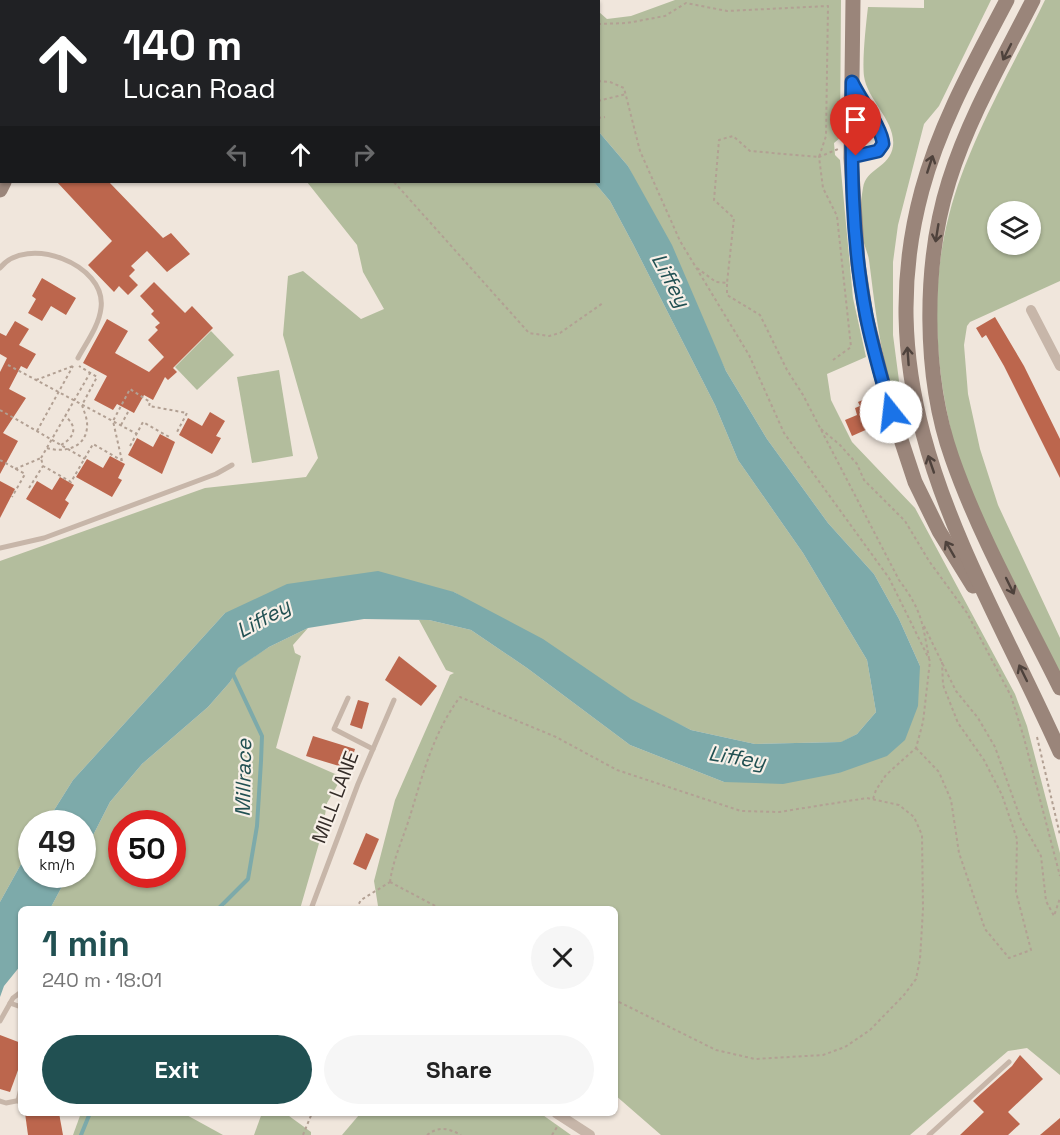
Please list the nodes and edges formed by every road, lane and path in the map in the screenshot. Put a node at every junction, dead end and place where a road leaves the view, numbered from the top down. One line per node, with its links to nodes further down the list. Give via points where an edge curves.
1 (853, 0): 6 (main road)
2 (1007, 0): 54 (main road, one-way to 2, via 929,461 909,370 905,315 906,267 922,189 960,91)
3 (1033, 0): 57 (main road, one-way to 57, via 972,121 949,181 938,225 930,312 934,374 951,457)
4 (600, 24): 12 (path, via 665,16 686,3 727,11 828,6 826,136)
5 (600, 81): 7 (path, via 624,88)
6 (852, 82): 11 (main road); 11 (street, via 882,134 883,144 878,151)
7 (626, 94): 8 (path); 14 (path, via 640,152)
8 (600, 100)
9 (605, 117): 10 (path)
10 (600, 118)
11 (851, 153): 12 (path, via 835,148); 54 (main road, one-way to 11, via 939,531 915,482 898,433 866,316 858,264)
12 (819, 157): 16 (path, via 750,151 733,136 719,140 714,200 734,218); 20 (path, via 823,188 837,216 851,347)
13 (395, 183): 17 (path, via 529,333 560,333)
14 (694, 266): 16 (path, via 716,282); 55 (path, via 749,355 784,433 889,578)
15 (0, 268): 19 (lane, via 21,256 43,254 61,257 90,277 100,291 102,307)
16 (727, 283): 34 (path, via 727,295 760,315)
17 (603, 303)
18 (1031, 310): 23 (street)
19 (78, 358)
20 (833, 360)
21 (8, 365): 25 (path)
22 (74, 366): 24 (path, via 75,363); 25 (path); 26 (path)
23 (1060, 366)
24 (90, 373): 27 (path); 28 (path, via 97,377)
25 (36, 380): 26 (path)
26 (59, 392): 27 (path); 35 (path)
27 (74, 400): 28 (path); 31 (path)
28 (82, 405): 32 (path); 43 (path, via 87,419 85,436)
29 (0, 410): 35 (path)
30 (128, 412): 33 (path)
31 (65, 416): 39 (path); 40 (path, via 72,422 74,432)
32 (113, 421): 33 (path); 36 (path, via 130,390 150,402 149,406 187,413); 45 (path, via 122,461 93,444)
33 (121, 425): 37 (path)
34 (821, 429): 53 (path, via 899,580 917,604); 64 (path, via 840,444 857,464 864,480 905,521 967,613 1011,696)
35 (37, 431): 39 (path)
36 (177, 432)
37 (137, 434): 38 (path, via 143,422); 41 (path)
38 (171, 438)
39 (52, 440): 40 (path); 42 (path)
40 (62, 445): 43 (path)
41 (130, 446)
42 (47, 448): 43 (path); 44 (path)
43 (69, 449): 45 (path)
44 (41, 458): 48 (path); 49 (path)
45 (85, 459): 48 (path, via 71,482)
46 (0, 460): 49 (path)
47 (232, 465): 52 (lane, via 44,538)
48 (43, 466): 50 (path)
49 (15, 469): 51 (path, via 25,474)
50 (29, 488)
51 (12, 497)
52 (0, 548)
53 (922, 621): 55 (path); 56 (path)
54 (1003, 634): 62 (main road, one-way to 54)
55 (930, 661): 60 (path)
56 (942, 662): 60 (path, via 943,685 958,723 1002,795 1017,839 1016,892 1031,950 1009,958 985,928 959,853 951,800 939,772); 66 (path, via 956,691 995,747 1021,820 1041,856 1046,901 1054,916)
57 (1060, 688)
58 (348, 698): 61 (lane, via 334,729)
59 (394, 700): 61 (lane, MILL LANE)
60 (916, 748): 63 (path, via 886,775)
61 (373, 749): 67 (lane, MILL LANE)
62 (1060, 752)
63 (873, 799): 65 (path, via 779,812 741,811 617,770 556,737 460,697 431,747 392,863); 71 (path, via 899,805 914,817 922,835 923,909 916,979 870,1030 845,1047 823,1055 755,1059 716,1050)
64 (1060, 876)
65 (390, 882): 68 (path); 69 (path)
66 (1060, 898)
67 (311, 906)
68 (358, 906)
69 (435, 906)
70 (18, 995): 72 (lane)
71 (618, 1001)
72 (10, 1004): 73 (lane); 74 (lane)
73 (18, 1006)
74 (0, 1021)
75 (1009, 1062): 84 (lane)
76 (18, 1100): 77 (lane)
77 (0, 1101)
78 (310, 1116): 80 (path)
79 (561, 1116): 83 (street)
80 (303, 1135)
81 (427, 1135): 82 (path, via 437,1129 450,1129)
82 (461, 1135)
83 (590, 1135)
84 (930, 1135)

